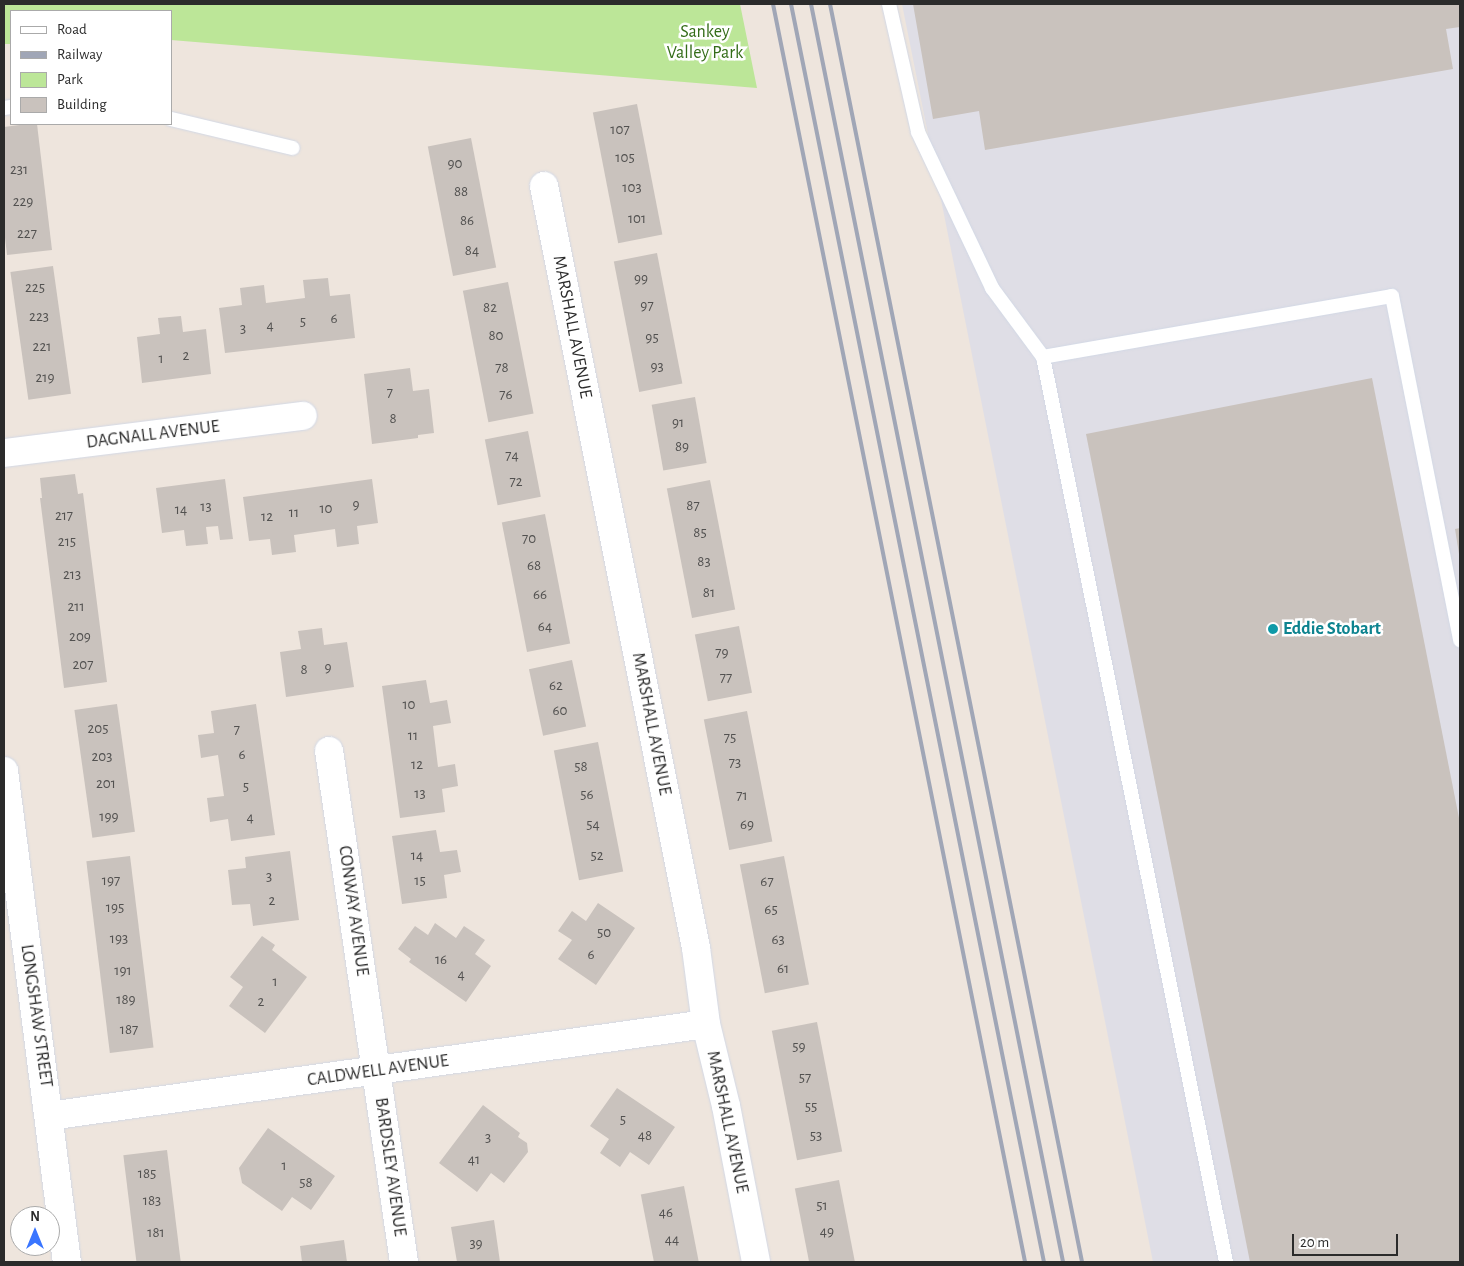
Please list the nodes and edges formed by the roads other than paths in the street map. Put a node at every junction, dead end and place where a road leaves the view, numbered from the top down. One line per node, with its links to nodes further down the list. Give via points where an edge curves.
1 (889, 4): 5 (lane, via 918,132 992,288)
2 (172, 119): 3 (lane)
3 (293, 148)
4 (544, 186): 12 (street, MARSHALL AVENUE, via 696,948)
5 (1043, 357): 8 (lane, via 1392,296); 18 (lane)
6 (303, 416): 7 (street, DAGNALL AVENUE)
7 (4, 454)
8 (1460, 640)
9 (329, 751): 13 (street, CONWAY AVENUE)
10 (4, 771): 11 (street, LONGSHAW STREET)
11 (10, 862): 14 (street, LONGSHAW STREET)
12 (706, 1024): 13 (street, CALDWELL AVENUE); 17 (street, MARSHALL AVENUE, via 726,1106)
13 (376, 1072): 14 (street, CALDWELL AVENUE); 16 (street, BARDSLEY AVENUE)
14 (49, 1116): 15 (street, LONGSHAW STREET)
15 (67, 1262)
16 (404, 1262)
17 (756, 1262)
18 (1226, 1262)

